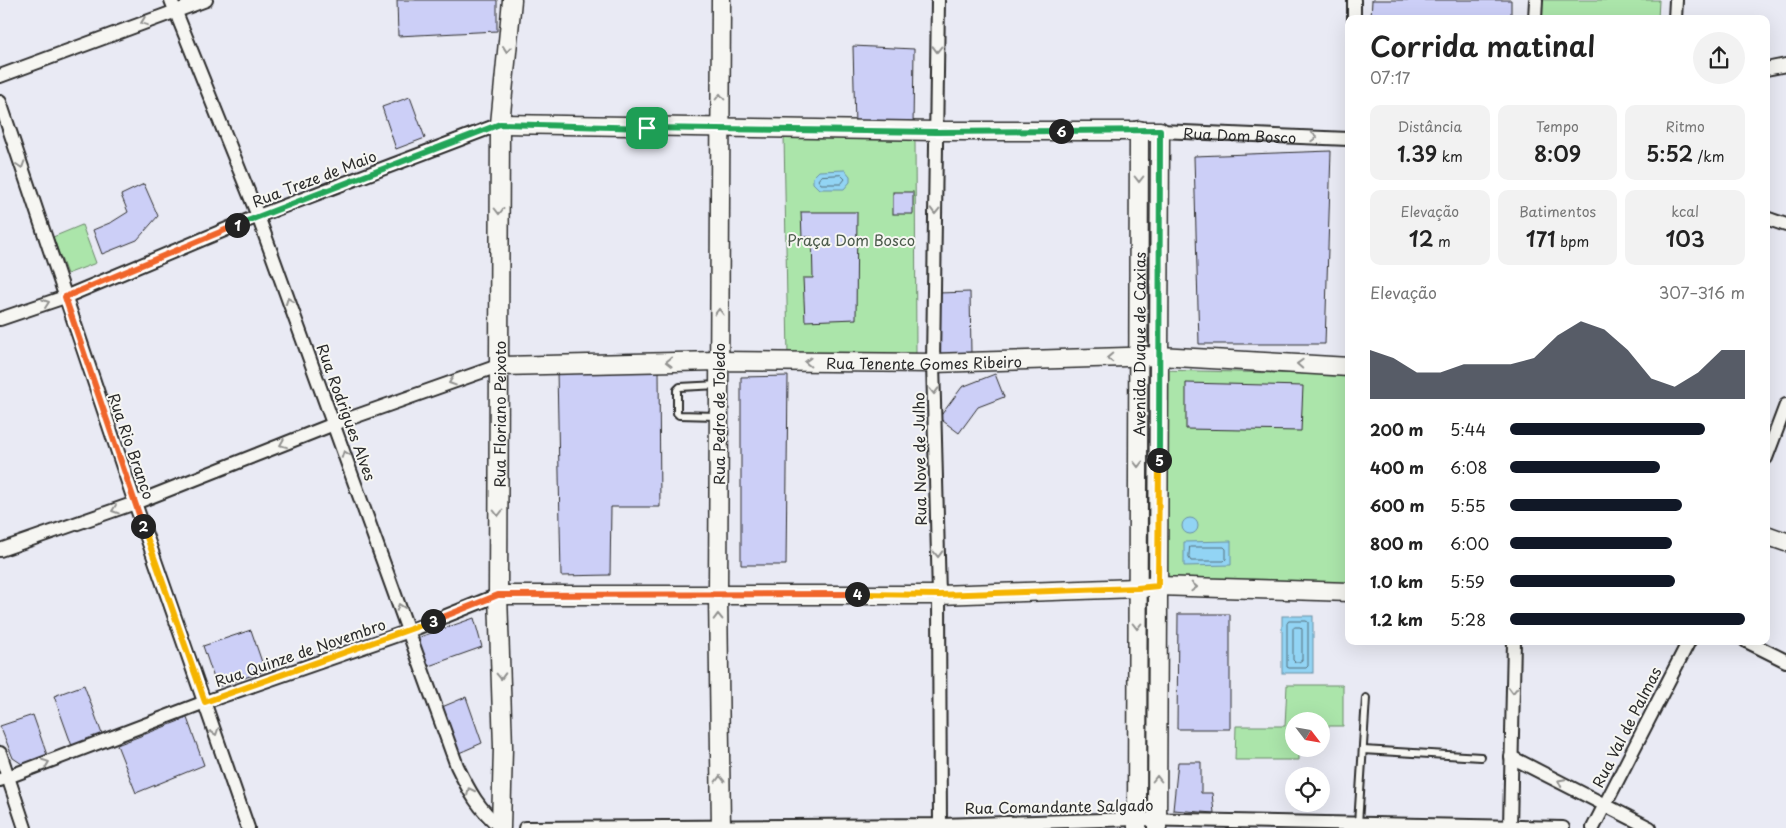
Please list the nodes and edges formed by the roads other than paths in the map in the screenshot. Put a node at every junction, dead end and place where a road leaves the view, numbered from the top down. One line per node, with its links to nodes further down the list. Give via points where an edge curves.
1 (206, 0): 8 (street)
2 (512, 0): 16 (main road, Rua Floriano Peixoto, one-way to 16)
3 (721, 0): 17 (main road, Rua Pedro de Toledo, one-way to 3)
4 (938, 0): 20 (street, Rua Nove de Julho, one-way to 20)
5 (1354, 0): 9 (street)
6 (1536, 0): 10 (street)
7 (1676, 0): 11 (street)
8 (173, 5): 14 (street, one-way to 14); 22 (street, Rua Rodrigues Alves)
9 (1354, 15)
10 (1535, 15)
11 (1675, 15)
12 (1786, 65): 13 (street)
13 (1770, 68)
14 (0, 76)
15 (0, 102): 25 (street, Rua Rio Branco, one-way to 25)
16 (500, 124): 17 (main road, Rua Dom Bosco); 22 (street, Rua Treze de Maio); 31 (main road, Rua Floriano Peixoto, one-way to 31)
17 (720, 129): 20 (main road, Rua Dom Bosco); 29 (main road, Rua Pedro de Toledo, one-way to 17)
18 (1139, 130): 19 (main road, Rua Dom Bosco); 20 (main road, Rua Dom Bosco); 28 (main road, Avenida Duque de Caxias, one-way to 28)
19 (1160, 130): 21 (street, Rua Dom Bosco, one-way to 21); 27 (main road, Avenida Duque de Caxias)
20 (937, 132): 30 (street, Rua Nove de Julho, one-way to 30)
21 (1345, 139)
22 (258, 216): 25 (street, Rua Treze de Maio); 36 (street, Rua Rodrigues Alves, one-way to 22)
23 (1770, 219): 24 (street)
24 (1786, 225)
25 (65, 297): 26 (street, Rua Treze de Maio, one-way to 25); 38 (street, Rua Rio Branco)
26 (0, 319)
27 (1159, 356): 28 (main road, Rua Tenente Gomes Ribeiro); 32 (main road, Rua Tenente Gomes Ribeiro, one-way to 27); 42 (main road, Avenida Duque de Caxias)
28 (1138, 357): 30 (main road, Rua Tenente Gomes Ribeiro, one-way to 30); 43 (main road, Avenida Duque de Caxias, one-way to 43)
29 (718, 361): 30 (main road, Rua Tenente Gomes Ribeiro, one-way to 29); 31 (main road, Rua Tenente Gomes Ribeiro, one-way to 31); 33 (main road, Rua Pedro de Toledo)
30 (933, 363): 47 (street, Rua Nove de Julho, one-way to 47)
31 (498, 366): 36 (street, one-way to 36); 46 (main road, Rua Floriano Peixoto, one-way to 46)
32 (1345, 367)
33 (718, 385): 35 (main road, Rua Pedro de Toledo); 35 (lane, via 680,386 677,390 677,413 682,416)
34 (1786, 405): 37 (street)
35 (718, 416): 45 (main road, Rua Pedro de Toledo)
36 (334, 424): 38 (street, one-way to 38); 48 (street, Rua Rodrigues Alves, one-way to 36)
37 (1770, 447)
38 (135, 503): 41 (street, one-way to 41); 54 (street, Rua Rio Branco)
39 (1770, 536): 40 (main road)
40 (1786, 542)
41 (0, 550)
42 (1158, 586): 43 (main road); 44 (main road, one-way to 44); 62 (main road, Avenida Duque de Caxias, one-way to 42)
43 (1137, 588): 47 (main road); 61 (main road, Avenida Duque de Caxias, one-way to 61)
44 (1345, 592)
45 (718, 594): 46 (main road); 47 (main road); 70 (main road, Rua Pedro de Toledo, one-way to 45)
46 (498, 595): 48 (street, Rua Quinze de Novembro); 68 (main road, Rua Floriano Peixoto, one-way to 68, via 503,746)
47 (939, 595): 64 (street, Rua Nove de Julho)
48 (409, 631): 54 (street, Rua Quinze de Novembro); 68 (street, Rua Rodrigues Alves, one-way to 48, via 472,797 457,766)
49 (1514, 645): 58 (street, one-way to 58)
50 (1687, 645): 60 (street, Rua Val de Palmas)
51 (1754, 645): 52 (street)
52 (1786, 661)
53 (1366, 698): 55 (lane)
54 (205, 702): 59 (street, Rua Quinze de Novembro, one-way to 54); 67 (street, Rua Rio Branco, one-way to 67)
55 (1363, 750): 57 (lane); 63 (lane)
56 (0, 753): 59 (street)
57 (1481, 757)
58 (1511, 757): 60 (street, one-way to 58); 65 (street)
59 (4, 778): 66 (street)
60 (1604, 804): 72 (street, Rua Val de Palmas); 73 (street)
61 (1137, 824): 62 (street, Rua Comandante Salgado); 64 (street, Rua Comandante Salgado)
62 (1157, 824): 63 (street, Rua Comandante Salgado)
63 (1360, 826): 65 (street, Rua Comandante Salgado)
64 (940, 827): 70 (street, Rua Comandante Salgado)
65 (1510, 827): 71 (street, Rua Comandante Salgado)
66 (25, 828)
67 (248, 828)
68 (501, 828)
69 (525, 828): 70 (street, Rua Comandante Salgado)
70 (721, 828)
71 (1563, 828)
72 (1593, 828)
73 (1650, 828)

